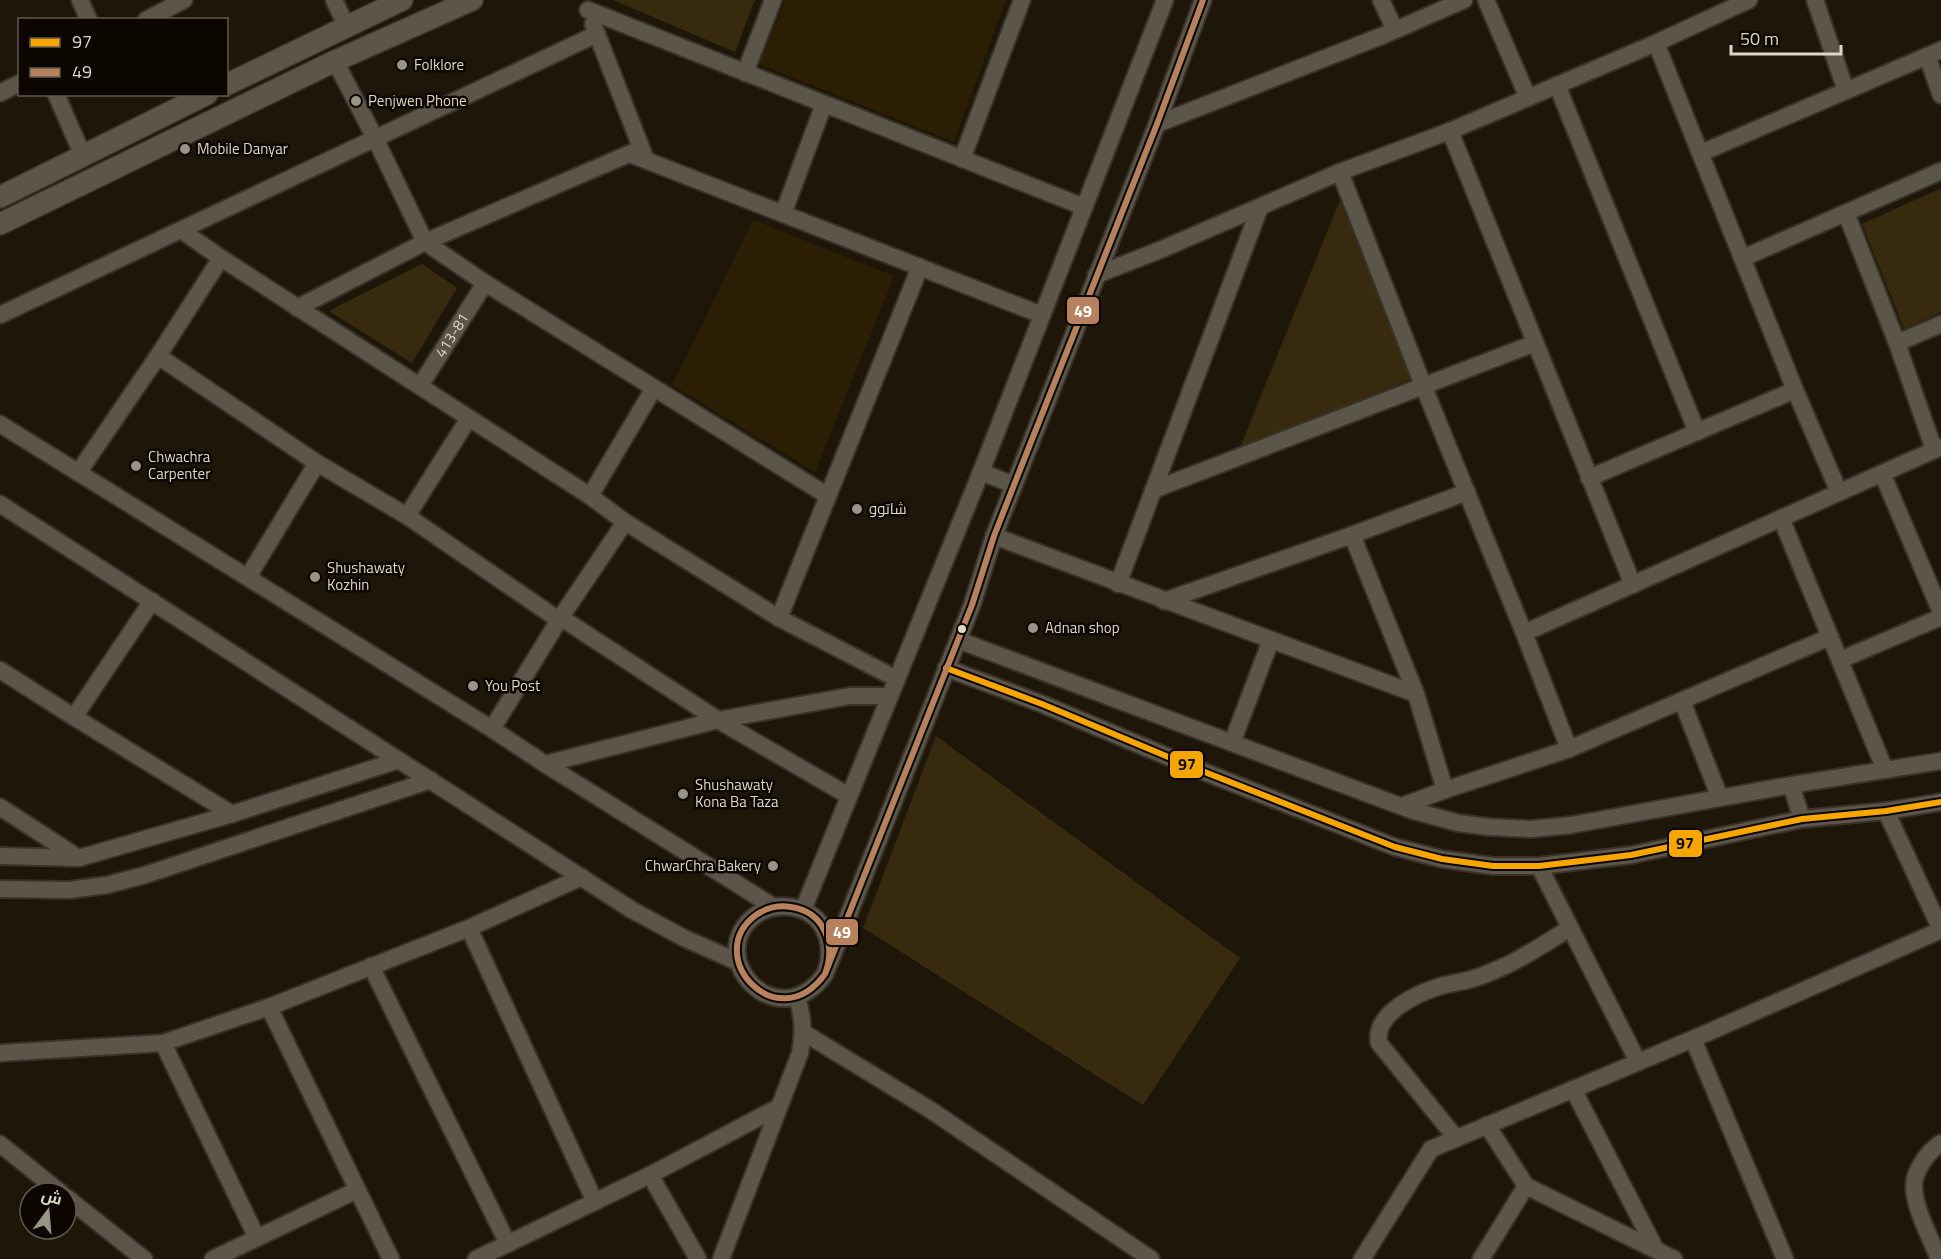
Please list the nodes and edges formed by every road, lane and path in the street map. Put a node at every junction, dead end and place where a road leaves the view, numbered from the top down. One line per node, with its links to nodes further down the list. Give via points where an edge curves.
1 (80, 0): 16 (street)
2 (184, 0): 17 (street)
3 (334, 0): 18 (street)
4 (402, 0): 18 (main road)
5 (472, 0): 23 (main road)
6 (773, 0): 24 (street)
7 (1022, 0): 41 (street)
8 (1165, 0): 45 (street)
9 (1203, 0): 35 (street)
10 (1381, 0): 19 (street)
11 (1464, 0): 19 (street)
12 (1486, 0): 33 (street)
13 (1749, 0): 21 (street)
14 (1815, 0): 28 (street)
15 (586, 5): 20 (street); 24 (street)
16 (88, 18)
17 (150, 18)
18 (346, 26): 26 (main road)
19 (1395, 30): 35 (street)
20 (597, 34): 37 (street); 39 (street)
21 (1656, 43): 27 (street); 38 (street)
22 (1934, 53): 28 (street); 30 (street)
23 (335, 61): 37 (street); 49 (main road)
24 (745, 73): 34 (street)
25 (18, 84): 29 (street)
26 (228, 84)
27 (1557, 85): 33 (street); 70 (street)
28 (1846, 91): 38 (street)
29 (0, 93)
30 (1941, 95)
31 (57, 96): 40 (street)
32 (203, 96): 40 (main road)
33 (1528, 98): 36 (street)
34 (824, 104): 41 (street); 48 (street)
35 (1156, 124): 55 (street)
36 (1450, 131): 43 (street); 62 (street)
37 (375, 138): 50 (street); 51 (street)
38 (1701, 153): 53 (street)
39 (639, 154): 48 (street); 51 (street)
40 (83, 156): 44 (main road)
41 (962, 159): 45 (street)
42 (1941, 171): 47 (street)
43 (1340, 172): 46 (street); 64 (street)
44 (0, 197)
45 (1084, 207): 59 (street)
46 (1260, 207): 55 (street); 78 (street)
47 (1846, 213): 53 (street); 61 (street)
48 (783, 214): 54 (street)
49 (0, 224)
50 (182, 230): 52 (street); 58 (street)
51 (425, 242): 56 (street); 57 (street)
52 (221, 258): 57 (street); 63 (street)
53 (1743, 258): 67 (street)
54 (920, 267): 59 (street); 82 (street)
55 (1096, 274): 77 (street)
56 (485, 283): 65 (street, 413-81); 66 (street)
57 (297, 308): 65 (street)
58 (0, 315)
59 (1042, 315): 73 (street)
60 (1941, 324): 61 (street)
61 (1897, 343): 71 (street)
62 (1535, 344): 64 (street); 76 (street)
63 (158, 356): 72 (street); 74 (street)
64 (1423, 385): 78 (street); 79 (street)
65 (420, 386): 68 (street)
66 (654, 388): 81 (street); 82 (street)
67 (1795, 390): 70 (street); 80 (street)
68 (469, 418): 81 (street); 84 (street)
69 (0, 424): 74 (street)
70 (1697, 432): 76 (street)
71 (1937, 448): 75 (street)
72 (317, 463): 84 (street); 89 (street)
73 (981, 472): 77 (street); 106 (street)
74 (78, 473): 89 (street)
75 (1882, 473): 80 (street); 90 (street)
76 (1589, 478): 92 (street)
77 (1014, 485): 87 (street)
78 (1153, 490): 91 (street)
79 (1467, 492): 88 (street); 99 (street)
80 (1839, 492): 85 (street)
81 (590, 496): 86 (street)
82 (828, 496): 98 (street)
83 (0, 504): 93 (street)
84 (407, 516): 97 (street)
85 (1781, 518): 92 (street); 100 (street)
86 (625, 522): 97 (street); 98 (street)
87 (994, 536): 91 (street); 101 (street)
88 (1352, 536): 94 (street); 107 (street)
89 (248, 577): 112 (street)
90 (1935, 581): 95 (street)
91 (1118, 584): 94 (street)
92 (1633, 585): 99 (street)
93 (152, 601): 110 (street); 115 (street)
94 (1164, 601): 102 (street)
95 (1941, 612)
96 (1941, 617): 103 (street)
97 (560, 618): 111 (street); 112 (street)
98 (779, 618): 106 (street)
99 (1524, 633): 114 (street)
100 (1830, 637): 103 (street); 109 (street)
101 (958, 640): 104 (street); 113 (street)
102 (1271, 640): 107 (street); 113 (street)
103 (1840, 660): 118 (street)
104 (946, 668): 132 (street, via 1395,847 1483,865); 142 (street)
105 (0, 670): 110 (street)
106 (897, 679): 108 (street)
107 (1416, 694): 121 (street)
108 (890, 696): 111 (street, via 850,696); 122 (street)
109 (1682, 701): 114 (street); 123 (street)
110 (74, 717): 128 (street)
111 (718, 720): 117 (street); 122 (street)
112 (492, 729): 117 (street)
113 (1232, 743): 125 (street)
114 (1569, 749): 121 (street)
115 (399, 760): 119 (street); 128 (street)
116 (1941, 760): 118 (street)
117 (545, 764): 135 (street)
118 (1885, 770): 120 (street)
119 (431, 780): 133 (street); 134 (street, via 107,885 69,890)
120 (1791, 785): 123 (street); 129 (street)
121 (1445, 790): 125 (street)
122 (849, 796): 136 (street)
123 (1720, 798): 125 (street, via 1531,829 1458,823)
124 (1941, 802): 127 (street)
125 (1402, 806)
126 (0, 807): 131 (street)
127 (1886, 811): 129 (street); 139 (street)
128 (232, 814): 131 (street)
129 (1802, 819): 132 (street, via 1631,855)
130 (0, 856): 131 (street)
131 (79, 858)
132 (1539, 866): 138 (street)
133 (582, 877): 137 (street); 140 (street, via 657,924)
134 (0, 889)
135 (774, 907): 136 (street); 140 (street, via 762,911 745,927 739,938)
136 (803, 910): 142 (street, via 816,919 828,937 829,962)
137 (469, 928): 141 (street); 160 (street)
138 (1570, 928): 149 (street); 153 (street, via 1507,965 1419,995 1400,1005 1382,1022 1379,1043)
139 (1941, 930): 146 (street)
140 (738, 962): 143 (street, via 747,980 760,992 785,999)
141 (371, 966): 144 (street); 163 (street)
142 (825, 974): 143 (street, via 809,992)
143 (797, 997): 145 (street)
144 (269, 1007): 147 (street); 159 (street)
145 (804, 1033): 151 (street); 171 (street, via 929,1109)
146 (1693, 1039): 149 (street); 175 (street)
147 (163, 1043): 148 (street); 162 (street)
148 (0, 1053)
149 (1638, 1062): 150 (street)
150 (1573, 1089): 152 (street); 164 (street)
151 (779, 1107): 156 (street); 170 (street)
152 (1487, 1125): 153 (street); 158 (street)
153 (1456, 1138): 172 (street, via 1431,1149)
154 (1941, 1143): 176 (street, via 1921,1165 1914,1185)
155 (0, 1144): 157 (street)
156 (650, 1175): 160 (street); 169 (street)
157 (46, 1181)
158 (1526, 1186): 164 (street); 173 (street)
159 (357, 1190): 162 (street); 167 (street)
160 (595, 1202): 163 (street)
161 (78, 1207): 165 (street)
162 (257, 1238): 166 (street)
163 (508, 1244): 168 (street)
164 (1656, 1250): 174 (street)
165 (144, 1259)
166 (213, 1259)
167 (391, 1259)
168 (476, 1259)
169 (698, 1259)
170 (721, 1259)
171 (1151, 1259)
172 (1362, 1259)
173 (1481, 1259)
174 (1674, 1259)
175 (1785, 1259)
176 (1939, 1259)

